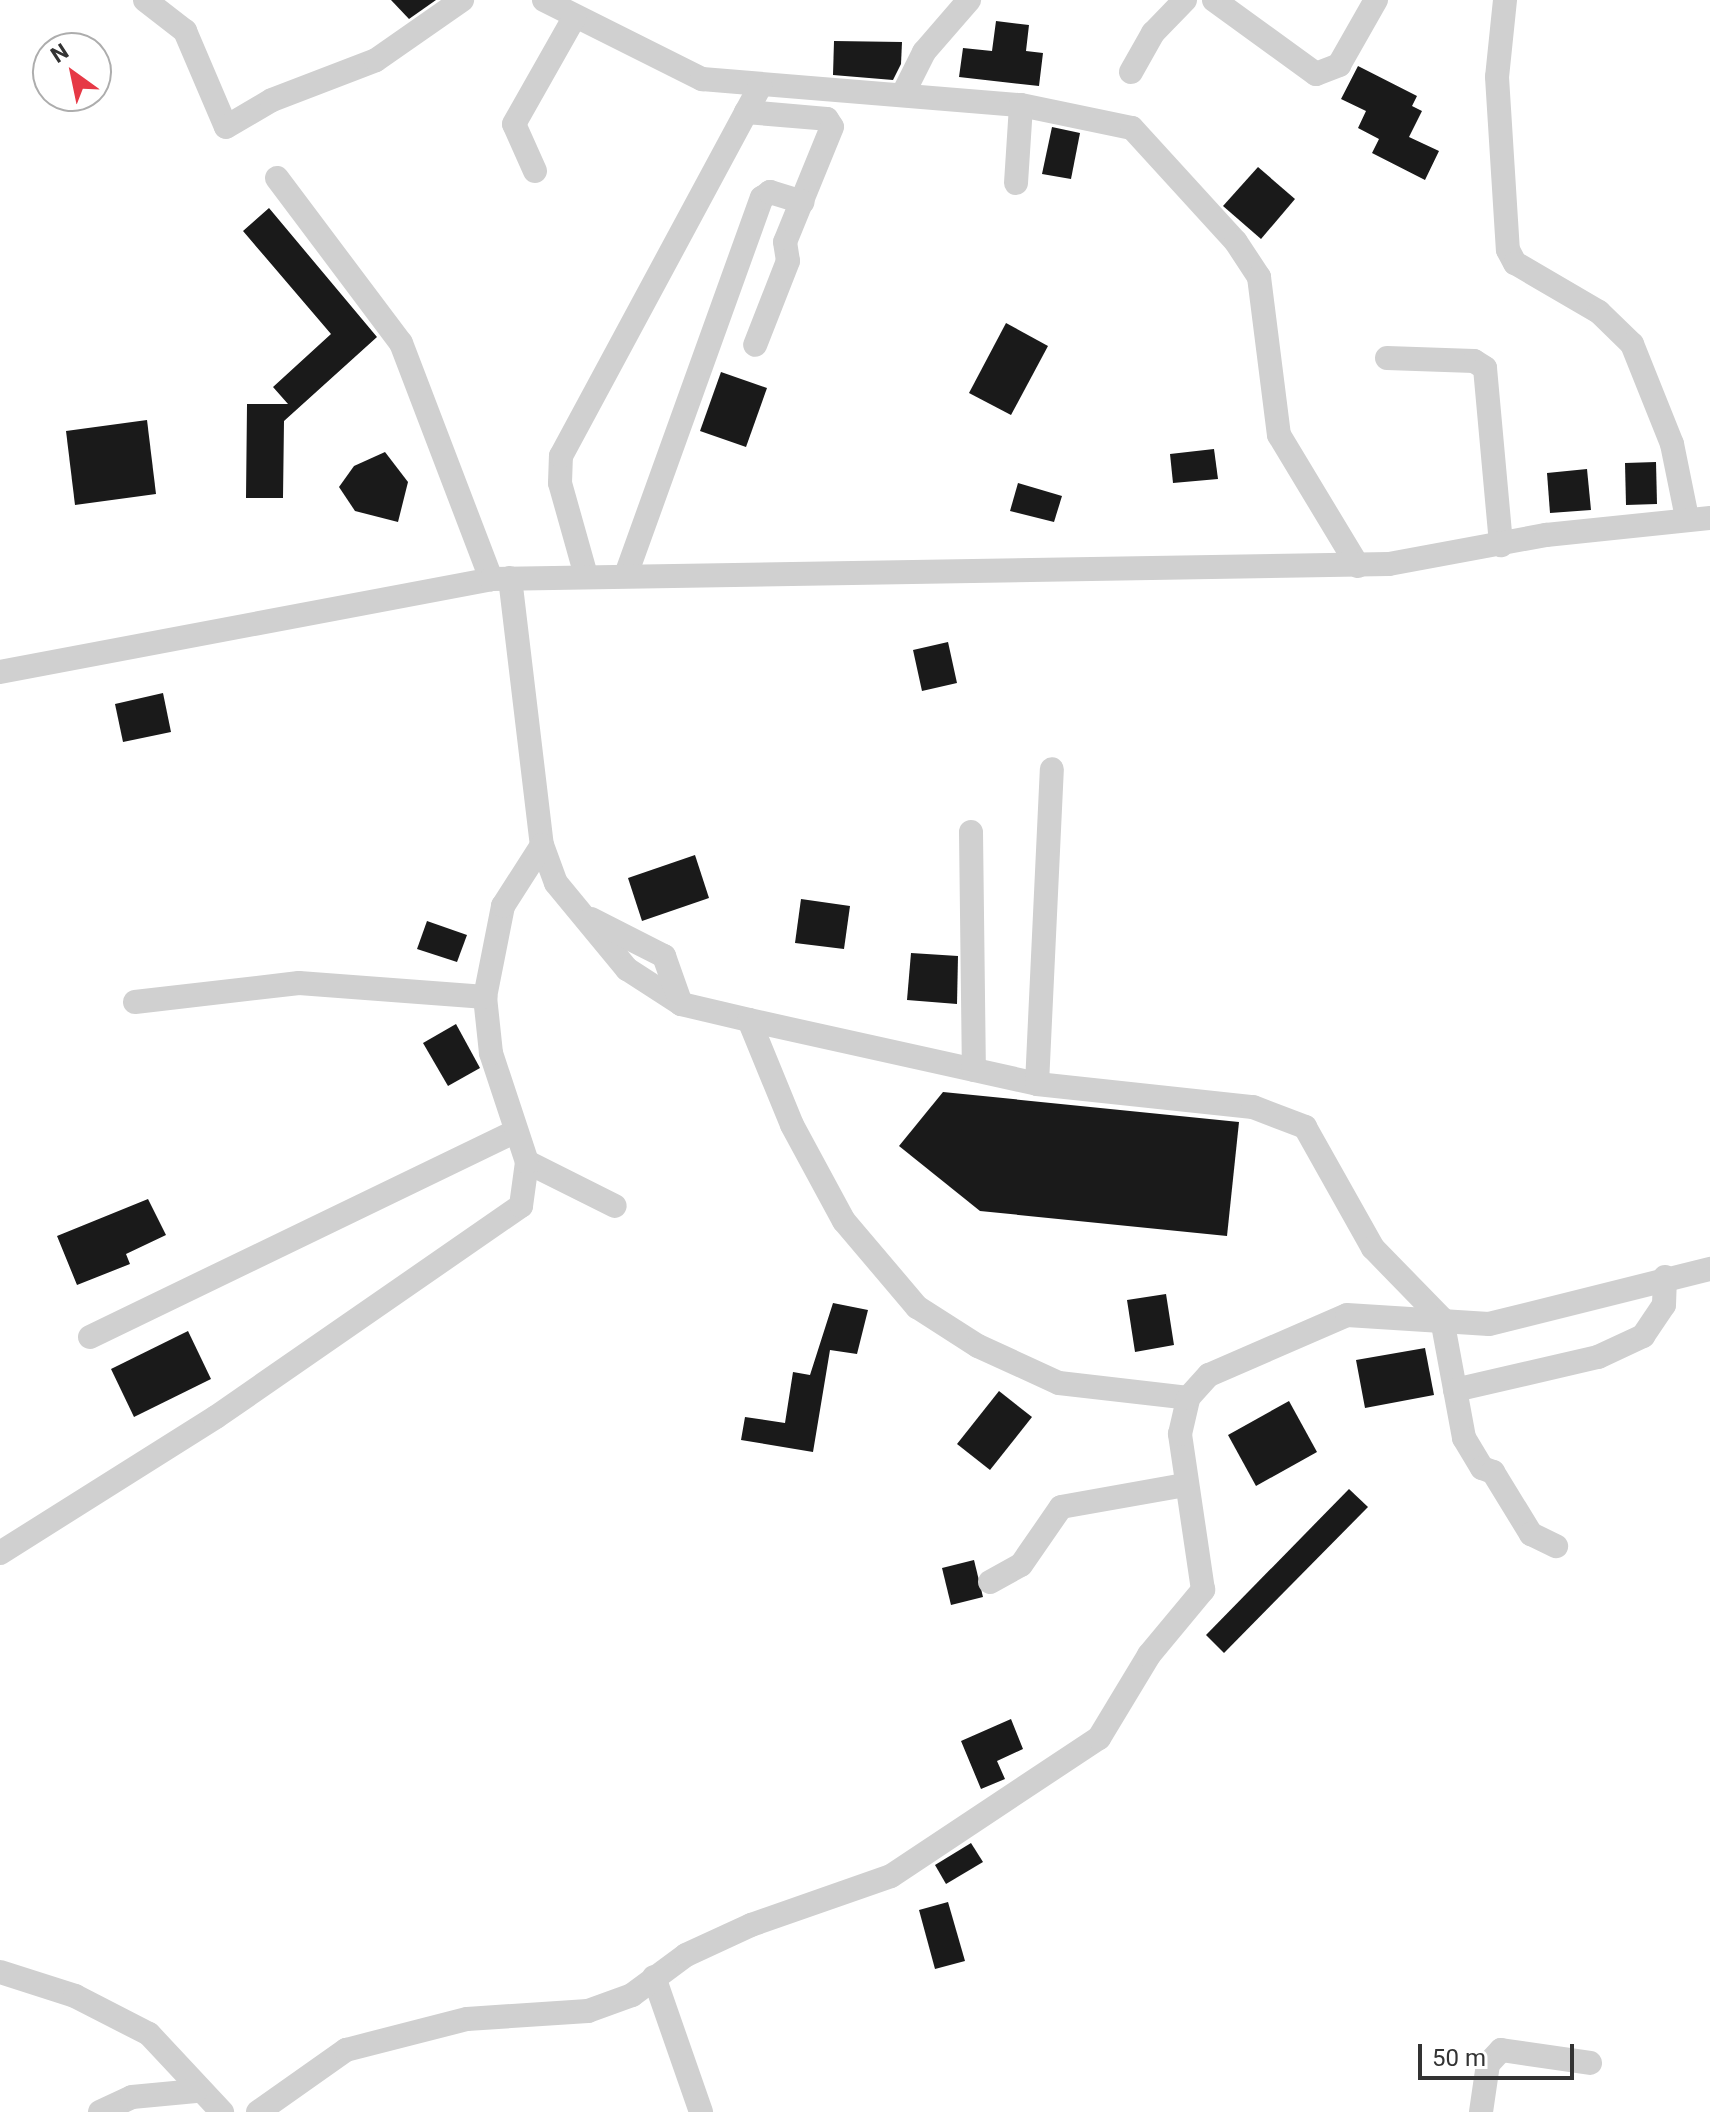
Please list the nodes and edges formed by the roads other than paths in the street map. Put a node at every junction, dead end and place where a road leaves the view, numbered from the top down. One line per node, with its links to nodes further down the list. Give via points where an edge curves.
1 (145, 0): 2 (street, via 185,31 226,127 272,100 376,60)
2 (462, 0)
3 (544, 0): 9 (street)
4 (969, 0): 12 (street, via 924,52)
5 (1185, 0): 10 (street)
6 (1214, 0): 7 (street, via 1316,74 1339,65)
7 (1376, 0)
8 (1505, 0): 23 (street, via 1497,77 1508,250 1515,263 1599,312 1632,344)
9 (575, 16): 11 (street, via 690,76); 15 (street, via 514,124)
10 (1131, 72)
11 (760, 86): 12 (street); 14 (street)
12 (904, 92): 13 (street)
13 (1021, 105): 17 (street); 25 (street, via 1132,128 1249,259 1259,277 1279,435)
14 (746, 112): 18 (street, via 831,123); 26 (street, via 561,456 560,483)
15 (535, 171)
16 (277, 178): 28 (street, via 401,343)
17 (1016, 183)
18 (802, 202): 19 (street, via 766,192); 20 (street, via 784,245)
19 (739, 259): 20 (street); 27 (street)
20 (783, 271): 21 (street)
21 (755, 345)
22 (1387, 358): 24 (street, via 1474,361 1485,368)
23 (1698, 518): 24 (street)
24 (1501, 545): 25 (street)
25 (1358, 566): 27 (street)
26 (585, 572): 27 (street); 28 (street)
27 (627, 572)
28 (501, 578): 29 (street); 32 (street)
29 (0, 672)
30 (1052, 769): 39 (street)
31 (971, 832): 38 (street)
32 (542, 845): 33 (street, via 556,883); 34 (street, via 503,906)
33 (591, 919): 36 (street, via 627,969); 36 (street, via 664,956)
34 (485, 997): 35 (street, via 299,983); 40 (street, via 491,1053)
35 (135, 1002)
36 (681, 1004): 37 (street)
37 (749, 1020): 38 (street); 48 (street, via 792,1125 844,1221 917,1307 978,1346 1059,1383)
38 (974, 1070): 39 (street)
39 (1037, 1084): 45 (street, via 1253,1107 1305,1127 1373,1248)
40 (516, 1131): 41 (street); 46 (street)
41 (527, 1162): 42 (street); 51 (street, via 525,1199 503,1223)
42 (615, 1206)
43 (1710, 1269): 44 (street)
44 (1665, 1277): 45 (street, via 1540,1317 1489,1324); 47 (street, via 1664,1305 1643,1336 1598,1357)
45 (1442, 1319): 47 (street); 48 (street, via 1368,1314 1320,1322 1209,1375)
46 (90, 1337)
47 (1455, 1390): 50 (street, via 1464,1438 1482,1468 1493,1472 1531,1534)
48 (1188, 1398): 49 (street, via 1180,1434)
49 (1184, 1485): 52 (street, via 1061,1507 1021,1565); 54 (street, via 1203,1590 1149,1655 1099,1738 891,1876 751,1925)
50 (1556, 1546)
51 (0, 1553)
52 (990, 1582)
53 (0, 1972): 56 (street, via 129,2022 172,2054)
54 (654, 1977): 59 (street, via 632,1995 588,2011 467,2019 346,2050); 60 (street)
55 (1590, 2063): 61 (street, via 1501,2050 1488,2064)
56 (196, 2091): 57 (street, via 132,2097); 58 (street)
57 (100, 2112)
58 (222, 2112)
59 (258, 2112)
60 (701, 2112)
61 (1481, 2112)

